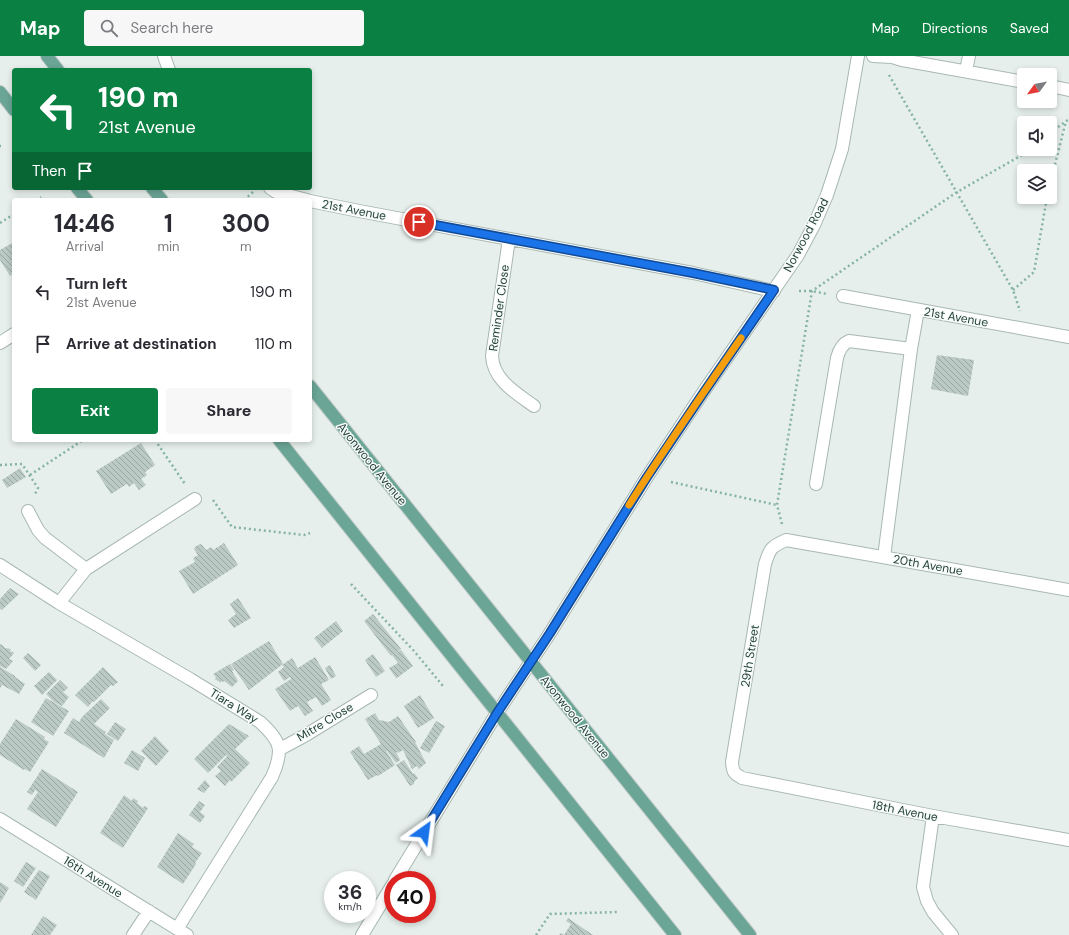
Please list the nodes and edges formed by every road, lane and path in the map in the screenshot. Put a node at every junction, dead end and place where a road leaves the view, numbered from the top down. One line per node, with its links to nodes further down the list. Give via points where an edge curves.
1 (47, 56): 6 (main road)
2 (164, 56): 7 (street)
3 (858, 56): 33 (street, Norwood Road, via 842,149 827,195 798,255)
4 (873, 56): 8 (street, via 892,57)
5 (969, 56): 8 (street)
6 (56, 68)
7 (168, 68)
8 (966, 71): 10 (street)
9 (889, 75): 23 (path)
10 (1017, 81)
11 (1057, 87): 12 (street)
12 (1069, 90)
13 (0, 92): 14 (main road)
14 (12, 107)
15 (1068, 120): 16 (path); 18 (path)
16 (1057, 128)
17 (1020, 156): 23 (path)
18 (1056, 164)
19 (79, 190): 24 (main road)
20 (154, 190): 25 (main road)
21 (256, 190): 26 (path)
22 (273, 190): 27 (street, 21st Avenue)
23 (957, 192): 34 (path); 36 (path)
24 (85, 198)
25 (160, 198)
26 (246, 198)
27 (301, 198)
28 (312, 201): 32 (street, 21st Avenue)
29 (1046, 204): 34 (path, via 1034,272)
30 (12, 215): 31 (path)
31 (0, 223)
32 (509, 239): 33 (street, 21st Avenue); 45 (street, Reminder Close, via 492,364 498,377 511,390)
33 (774, 290): 63 (street, Norwood Road, via 647,477)
34 (1013, 290): 39 (path)
35 (799, 291): 36 (path)
36 (812, 291): 37 (path); 51 (path, via 777,505)
37 (844, 296): 38 (street, 21st Avenue)
38 (918, 310): 39 (street, 21st Avenue); 43 (street)
39 (1025, 329): 41 (street, 21st Avenue)
40 (12, 335): 42 (street)
41 (1069, 337)
42 (0, 343)
43 (911, 349): 52 (street, via 849,341 842,346 837,358); 57 (street)
44 (312, 389): 63 (main road, Avonwood Avenue)
45 (534, 406)
46 (81, 442): 50 (path)
47 (156, 442): 53 (path)
48 (280, 442): 66 (main road)
49 (0, 465): 50 (path, via 22,464)
50 (30, 476): 54 (path, via 38,488)
51 (671, 482)
52 (816, 484)
53 (196, 499): 55 (path, via 208,492 232,527 304,535); 59 (street)
54 (28, 511): 59 (street, via 45,538)
55 (310, 533)
56 (786, 540): 57 (street, 20th Avenue); 68 (street, 29th Street, via 772,548 765,564 732,762 733,771)
57 (884, 557): 61 (street, 20th Avenue)
58 (0, 565): 62 (street, Tiara Way)
59 (86, 569): 62 (street)
60 (351, 584): 64 (path)
61 (1069, 590)
62 (59, 603): 67 (street, Tiara Way, via 260,722)
63 (530, 661): 66 (street, Norwood Road); 81 (main road, Avonwood Avenue)
64 (443, 686)
65 (371, 695): 67 (street, Mitre Close)
66 (497, 713): 72 (street, Norwood Road); 80 (main road)
67 (280, 748): 76 (street, via 272,777)
68 (742, 778): 69 (street, 18th Avenue)
69 (933, 816): 71 (street, 18th Avenue); 82 (street, via 923,887 930,906)
70 (0, 819): 74 (street, 16th Avenue)
71 (1069, 840)
72 (400, 871)
73 (384, 899): 78 (street)
74 (149, 911): 76 (street, 16th Avenue); 77 (street)
75 (618, 912): 79 (path, via 550,914)
76 (182, 932)
77 (133, 935)
78 (362, 935)
79 (536, 935)
80 (675, 935)
81 (750, 935)
82 (952, 935)

